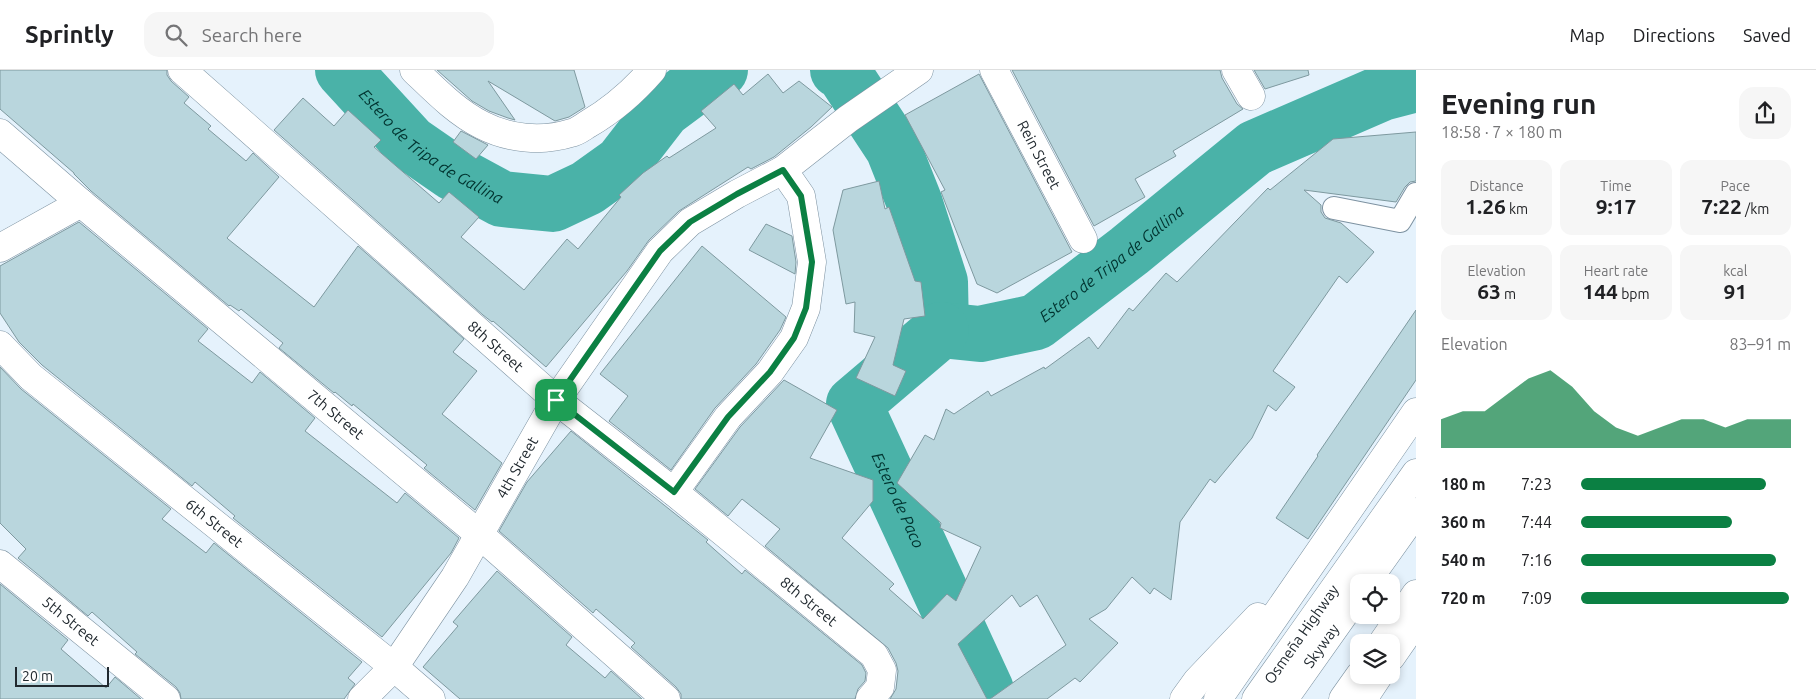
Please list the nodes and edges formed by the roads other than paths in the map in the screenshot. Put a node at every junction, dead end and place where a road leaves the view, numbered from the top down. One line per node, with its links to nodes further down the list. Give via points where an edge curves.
1 (182, 70): 16 (main road, 8th Street)
2 (414, 70): 3 (main road, via 482,125 507,135 538,139 573,133 598,118 621,101)
3 (652, 70)
4 (920, 70): 9 (main road, 4th Street, via 848,119)
5 (994, 70): 13 (main road, Rein Street)
6 (1236, 70): 7 (main road)
7 (1252, 96)
8 (0, 133): 11 (main road, 7th Street)
9 (783, 170): 16 (main road, 4th Street, via 690,222 660,251); 19 (main road, via 801,196 812,262 806,308 794,338 770,372 728,417)
10 (1416, 194): 12 (street, via 1400,221)
11 (81, 203): 14 (main road); 21 (main road, 7th Street)
12 (1334, 208)
13 (1083, 239)
14 (0, 248)
15 (0, 345): 30 (main road, 6th Street, via 31,377)
16 (556, 400): 19 (main road, 8th Street); 21 (main road, 4th Street)
17 (1416, 412): 22 (main road)
18 (1416, 473): 40 (main road, Osmeña Highway)
19 (674, 492): 37 (main road, 8th Street, via 874,655 882,670 880,687)
20 (1416, 512): 24 (main road)
21 (480, 535): 30 (main road, 4th Street); 36 (main road, 7th Street)
22 (1318, 554): 38 (main road, via 1197,681); 39 (main road)
23 (0, 564): 33 (main road, 5th Street)
24 (1372, 574)
25 (1416, 594): 28 (main road)
26 (1350, 606): 41 (main road, Skyway)
27 (1416, 621): 29 (main road)
28 (1388, 634)
29 (1400, 644)
30 (394, 667): 34 (main road, 4th Street); 35 (main road, 6th Street)
31 (1354, 684): 42 (main road)
32 (1373, 684): 43 (main road)
33 (166, 699)
34 (362, 699)
35 (432, 699)
36 (666, 699)
37 (870, 699)
38 (1184, 699)
39 (1218, 699)
40 (1256, 699)
41 (1284, 699)
42 (1343, 699)
43 (1363, 699)

